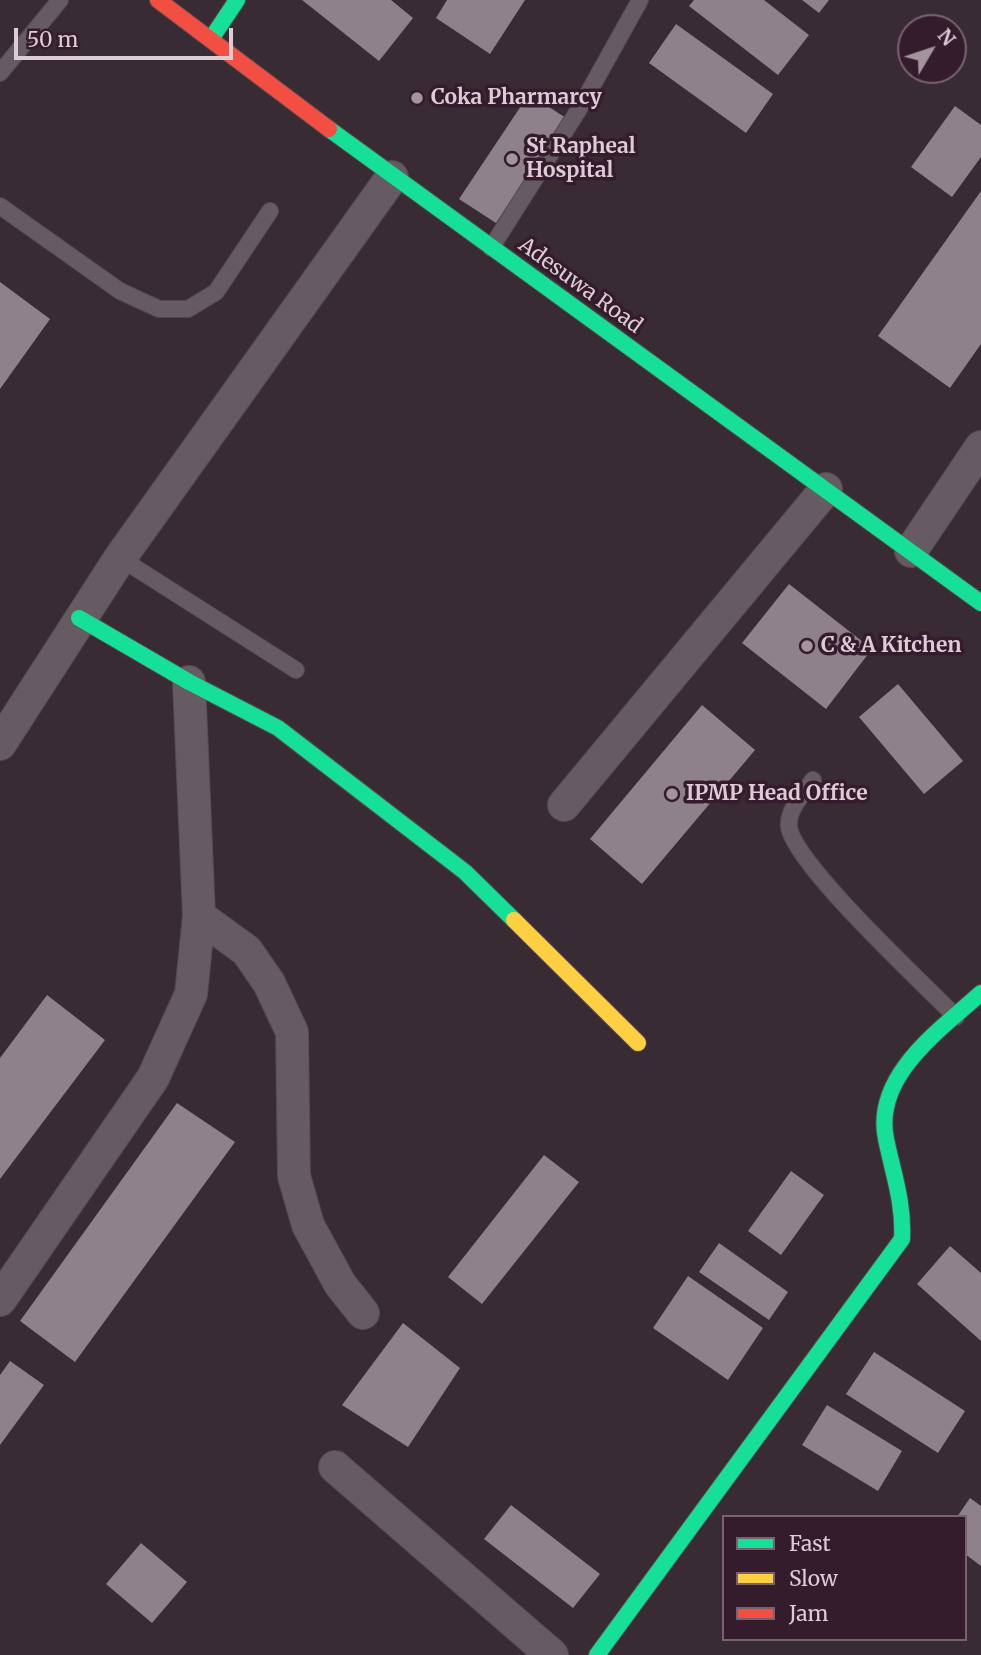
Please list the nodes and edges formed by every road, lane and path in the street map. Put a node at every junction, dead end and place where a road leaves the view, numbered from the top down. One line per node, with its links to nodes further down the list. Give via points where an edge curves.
1 (60, 0): 6 (lane)
2 (158, 0): 5 (street, Adesuwa Road)
3 (237, 0): 5 (street)
4 (640, 0): 10 (lane, via 581,106)
5 (211, 39): 7 (street, Adesuwa Road)
6 (0, 73)
7 (392, 177): 10 (street, Adesuwa Road); 14 (street)
8 (0, 206): 9 (lane, via 120,291 159,309 188,309 216,292)
9 (270, 211)
10 (491, 248): 12 (street, Adesuwa Road)
11 (981, 447): 13 (street)
12 (825, 489): 13 (street, Adesuwa Road); 21 (street)
13 (911, 551): 15 (street, Adesuwa Road)
14 (120, 558): 16 (street); 17 (lane)
15 (981, 603)
16 (79, 618): 18 (street); 19 (street)
17 (296, 670)
18 (189, 682): 22 (street); 25 (street, via 278,728 464,872)
19 (0, 744)
20 (813, 780): 24 (lane, via 792,808 789,826 807,863)
21 (564, 805)
22 (198, 916): 26 (street, via 191,994 153,1078); 27 (street, via 247,951 269,983 292,1032 294,1176 309,1226 340,1284)
23 (981, 993): 24 (street)
24 (956, 1017): 30 (street, via 903,1069 887,1096 882,1120 905,1210 902,1239)
25 (638, 1043)
26 (0, 1300)
27 (363, 1313)
28 (335, 1466): 29 (street)
29 (552, 1655)
30 (597, 1655)

